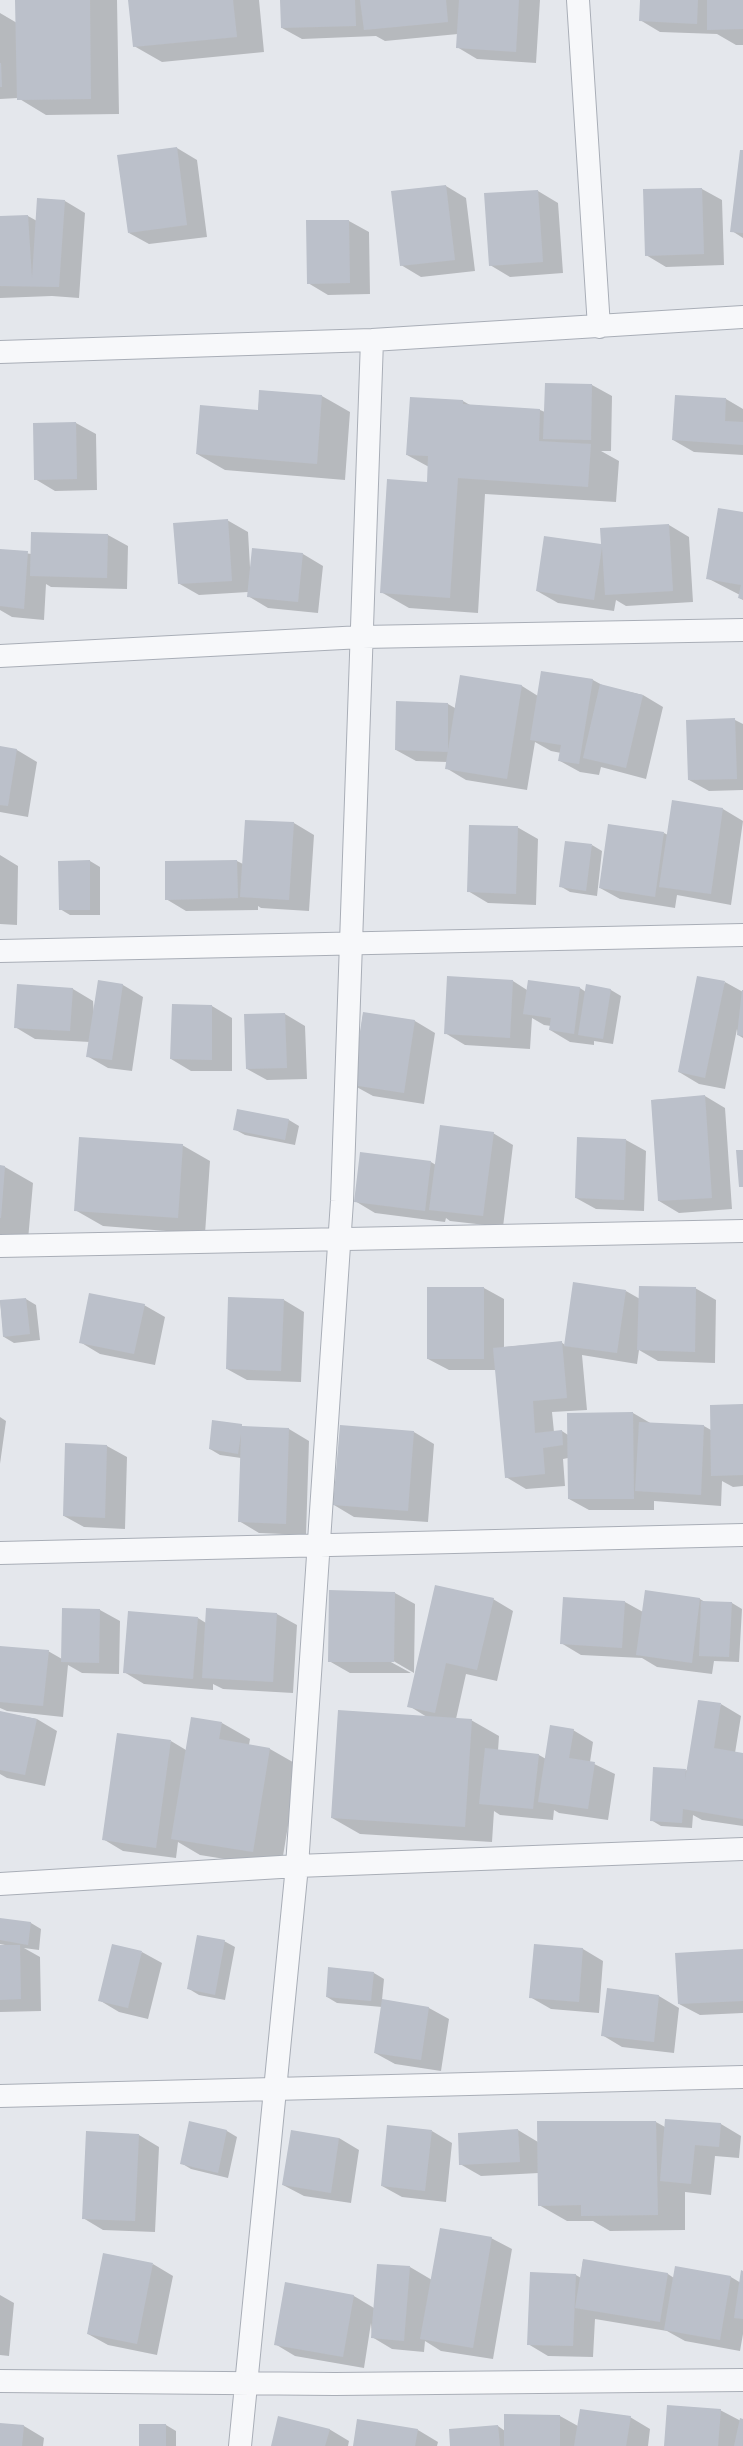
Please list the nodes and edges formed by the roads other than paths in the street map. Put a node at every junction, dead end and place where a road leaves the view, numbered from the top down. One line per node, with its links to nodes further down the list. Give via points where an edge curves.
1 (578, 0): 3 (street)
2 (743, 317): 3 (street)
3 (598, 327): 4 (street)
4 (372, 340): 5 (street); 7 (street)
5 (0, 352)
6 (743, 630): 7 (street)
7 (362, 637): 8 (street); 10 (street)
8 (0, 656)
9 (743, 935): 10 (street)
10 (351, 945): 11 (street); 13 (street)
11 (0, 951)
12 (743, 1231): 13 (street)
13 (339, 1240): 14 (street); 16 (street)
14 (0, 1246)
15 (743, 1534): 16 (street)
16 (318, 1546): 17 (street); 19 (street)
17 (0, 1553)
18 (743, 1849): 19 (street)
19 (297, 1866): 20 (street); 22 (street)
20 (0, 1884)
21 (743, 2077): 22 (street)
22 (275, 2090): 23 (street); 26 (street)
23 (0, 2096)
24 (743, 2380): 26 (street)
25 (0, 2381): 26 (street)
26 (246, 2382): 27 (street)
27 (240, 2446)

